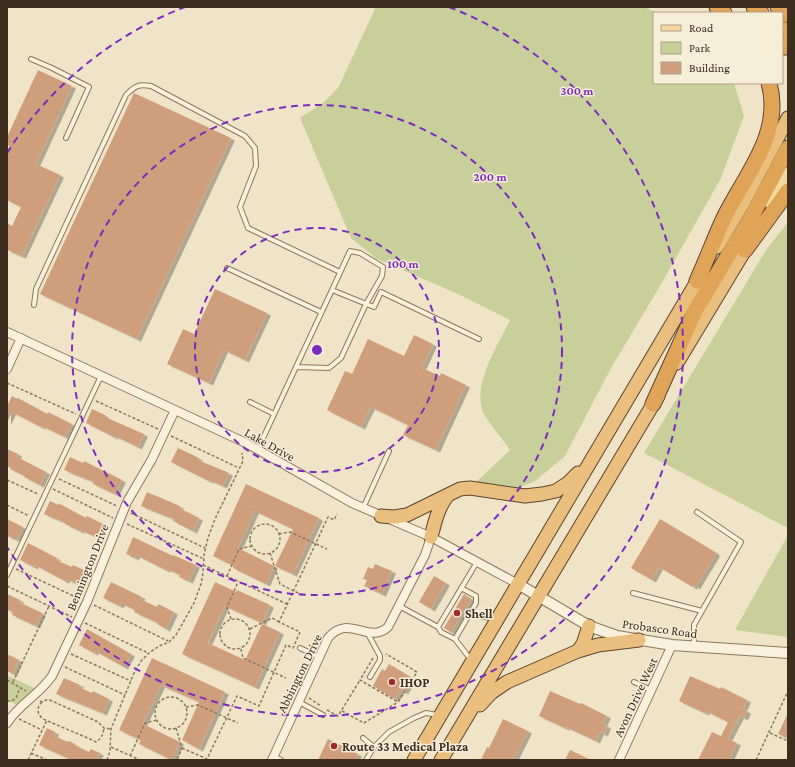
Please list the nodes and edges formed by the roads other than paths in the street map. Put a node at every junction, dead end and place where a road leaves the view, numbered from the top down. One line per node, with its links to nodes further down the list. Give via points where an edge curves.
1 (778, 7): 2 (highway)
2 (788, 15)
3 (31, 59): 6 (lane, via 89,87)
4 (769, 84): 13 (highway, via 772,116 765,143 725,216)
5 (788, 118): 13 (highway, via 742,205)
6 (66, 138)
7 (788, 148): 25 (highway, via 753,214 695,311)
8 (788, 174): 10 (main road)
9 (788, 191): 10 (highway)
10 (745, 250): 25 (highway)
11 (227, 268): 17 (lane)
12 (340, 272): 14 (lane); 15 (lane, via 350,251 360,253 383,267 382,276); 16 (lane, via 248,228 240,207 256,166 256,148 245,136 151,86 141,84 126,95 36,289)
13 (697, 281): 30 (highway)
14 (332, 290): 15 (lane); 17 (lane)
15 (366, 304): 20 (lane, via 374,307 381,292); 21 (lane, via 341,358 329,368)
16 (34, 305)
17 (321, 312): 21 (lane)
18 (7, 332): 19 (street, Lake Drive)
19 (21, 338): 22 (street); 23 (street, Lake Drive)
20 (479, 339)
21 (296, 367): 27 (lane)
22 (7, 369)
23 (101, 376): 26 (street, Lake Drive); 37 (lane)
24 (250, 402): 27 (lane)
25 (653, 404): 41 (highway)
26 (175, 410): 28 (street, Lake Drive); 64 (street, Bennington Drive, via 152,459 127,502 87,602 52,676 45,686)
27 (274, 414): 28 (lane)
28 (258, 450): 32 (street, Lake Drive)
29 (389, 450): 32 (lane)
30 (591, 460): 31 (highway, via 568,484 556,491 525,496 470,488); 38 (highway)
31 (449, 493): 34 (highway, via 407,515); 35 (highway, via 437,514)
32 (362, 508): 34 (street, Lake Drive)
33 (697, 512): 43 (lane, via 741,542)
34 (381, 516): 35 (street, Lake Drive)
35 (431, 537): 36 (street, Lake Drive); 42 (street, Abbington Drive, via 425,555)
36 (478, 562): 38 (street, Lake Drive); 39 (lane)
37 (7, 575)
38 (518, 584): 41 (street, Probasco Road); 45 (highway)
39 (462, 588): 44 (lane, via 476,596 476,603); 47 (lane)
40 (633, 593): 43 (lane)
41 (539, 596): 46 (street, Probasco Road); 67 (highway)
42 (399, 606): 47 (lane); 48 (street, Abbington Drive, via 392,623 384,631)
43 (702, 611): 52 (lane, via 694,624)
44 (470, 614): 45 (lane); 49 (lane)
45 (498, 619): 57 (highway)
46 (590, 626): 50 (street, Probasco Road, via 617,636); 54 (highway)
47 (438, 627): 49 (lane, via 441,632)
48 (367, 632): 56 (street, Abbington Drive, via 346,627 339,629 328,638); 58 (lane, via 380,656)
49 (455, 639): 57 (lane)
50 (639, 640): 51 (street, Probasco Road); 54 (highway, via 598,645)
51 (672, 645): 52 (street, Probasco Road); 60 (street, Avon Drive West)
52 (694, 646): 55 (street, Probasco Road)
53 (300, 648): 56 (lane)
54 (578, 651): 67 (highway, via 507,682 491,693)
55 (788, 653)
56 (319, 657): 61 (street, Abbington Drive)
57 (472, 662): 63 (highway)
58 (370, 677)
59 (634, 682): 60 (lane)
60 (651, 690): 73 (street, Avon Drive West)
61 (299, 702): 62 (lane); 68 (street, Abbington Drive)
62 (323, 715)
63 (440, 716): 66 (lane, via 426,713 414,718 389,732); 71 (highway)
64 (9, 719)
65 (363, 738): 66 (lane)
66 (374, 747): 70 (lane)
67 (448, 748): 72 (highway)
68 (272, 758): 69 (lane)
69 (281, 760)
70 (366, 760)
71 (414, 760)
72 (441, 760)
73 (619, 760)

